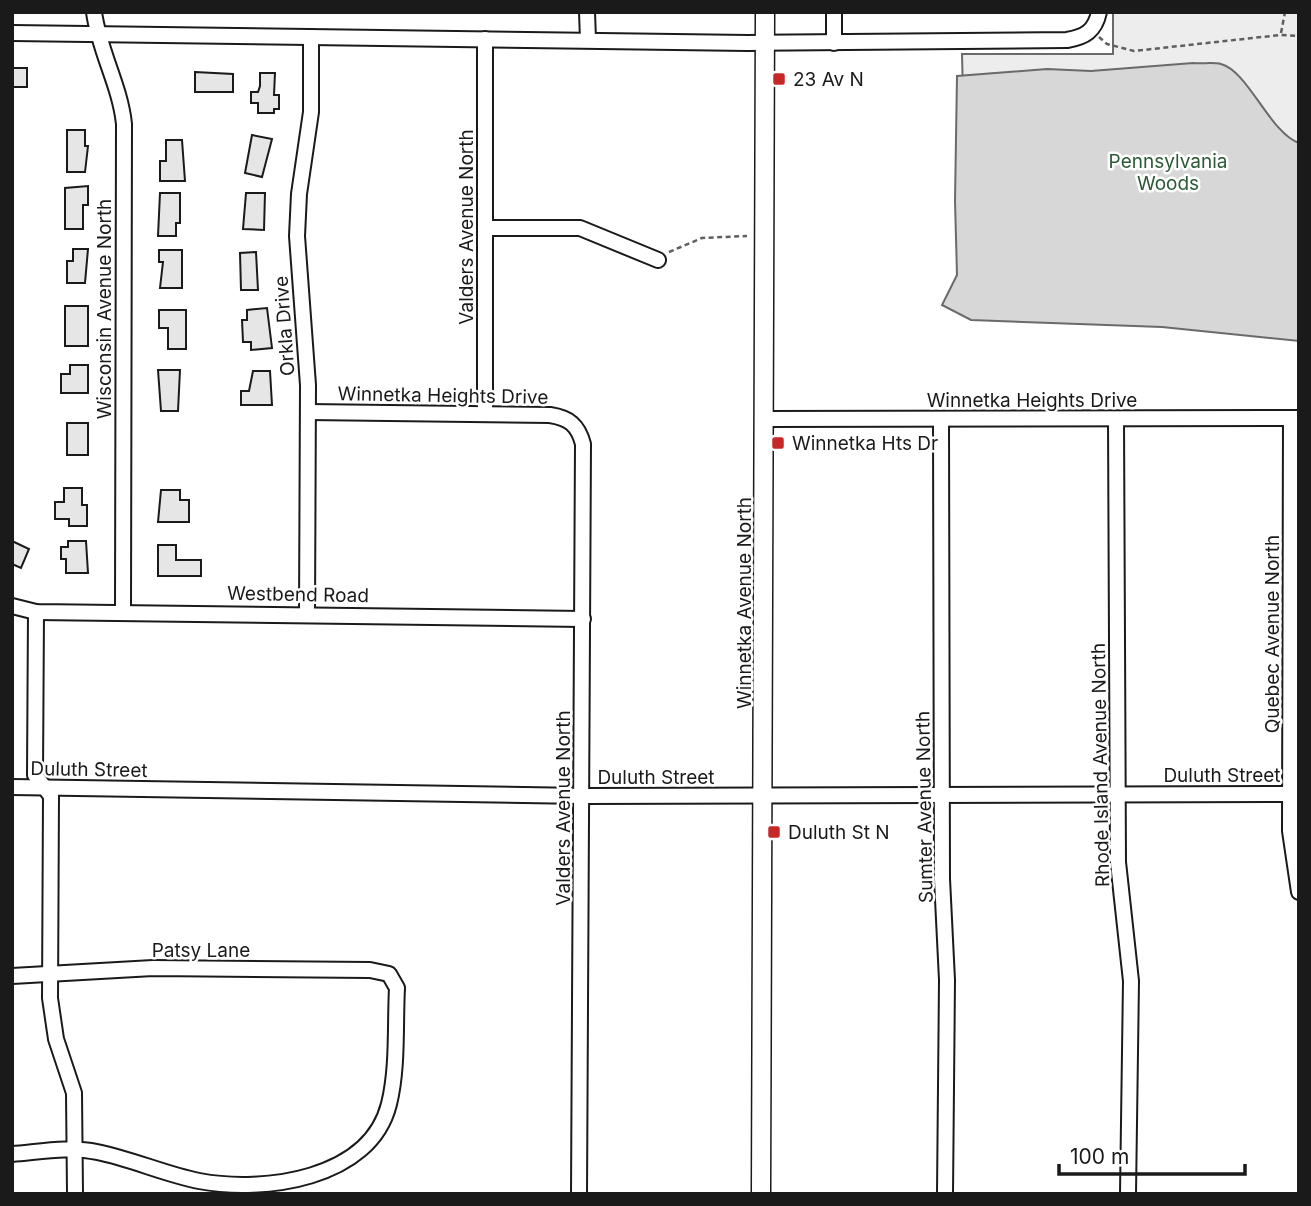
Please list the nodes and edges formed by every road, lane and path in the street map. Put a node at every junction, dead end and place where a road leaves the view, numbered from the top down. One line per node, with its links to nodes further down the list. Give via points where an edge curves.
1 (94, 12): 9 (street, Wisconsin Avenue North)
2 (587, 12): 14 (street)
3 (765, 12): 15 (main road, Winnetka Avenue North)
4 (834, 12): 16 (street)
5 (1099, 12): 7 (street)
6 (1285, 12): 10 (path)
7 (1091, 30): 10 (path, via 1107,44 1134,51); 16 (street, via 1081,38 1067,40)
8 (12, 33): 9 (street)
9 (97, 34): 12 (street); 28 (street, Wisconsin Avenue North, via 124,124)
10 (1280, 34): 11 (path)
11 (1299, 36)
12 (311, 37): 13 (street); 20 (street, Orkla Drive, via 311,112 297,236)
13 (485, 39): 14 (street); 17 (street, Valders Avenue North)
14 (588, 40): 15 (street)
15 (765, 43): 16 (street); 23 (main road, Winnetka Avenue North)
16 (834, 43)
17 (485, 228): 19 (street, via 580,228); 21 (street, Valders Avenue North)
18 (747, 236): 19 (path, via 702,238 676,246)
19 (658, 260)
20 (308, 412): 21 (street, Winnetka Heights Drive); 30 (street, Orkla Drive)
21 (485, 414): 26 (street, Winnetka Heights Drive, via 550,415)
22 (1295, 418): 25 (street, Winnetka Heights Drive); 34 (street, Quebec Avenue North)
23 (765, 419): 24 (street, Winnetka Heights Drive); 38 (main road, Winnetka Avenue North)
24 (941, 419): 25 (street, Winnetka Heights Drive); 35 (street, Sumter Avenue North)
25 (1116, 419): 36 (street, Rhode Island Avenue North)
26 (575, 425): 31 (street, Valders Avenue North, via 583,444)
27 (12, 606): 29 (street, Westbend Road)
28 (123, 610): 29 (street, Westbend Road); 30 (street, Westbend Road)
29 (36, 611): 33 (street, via 35,775)
30 (307, 614): 31 (street, Westbend Road)
31 (583, 619): 37 (street, Valders Avenue North)
32 (12, 787): 33 (street, Duluth Street)
33 (44, 788): 37 (street, Duluth Street); 40 (street, via 51,796)
34 (1295, 794): 36 (street, Duluth Street); 39 (street, Quebec Avenue North, via 1292,861)
35 (942, 795): 36 (street, Duluth Street); 38 (street, Duluth Street); 47 (street, Sumter Avenue North)
36 (1116, 795): 48 (street, Rhode Island Avenue North, via 1131,981)
37 (583, 796): 38 (street, Duluth Street); 45 (street, Valders Avenue North)
38 (764, 796): 46 (main road, Winnetka Avenue North)
39 (1299, 892)
40 (50, 974): 41 (street, Patsy Lane); 42 (street, via 51,1020 74,1093); 42 (street, Patsy Lane, via 153,968 370,970 389,974 397,988 389,1105 369,1142 334,1168 269,1183 236,1185 202,1182)
41 (12, 976)
42 (74, 1150): 43 (street); 44 (street)
43 (12, 1154)
44 (75, 1194)
45 (579, 1194)
46 (761, 1194)
47 (946, 1194)
48 (1128, 1194)

